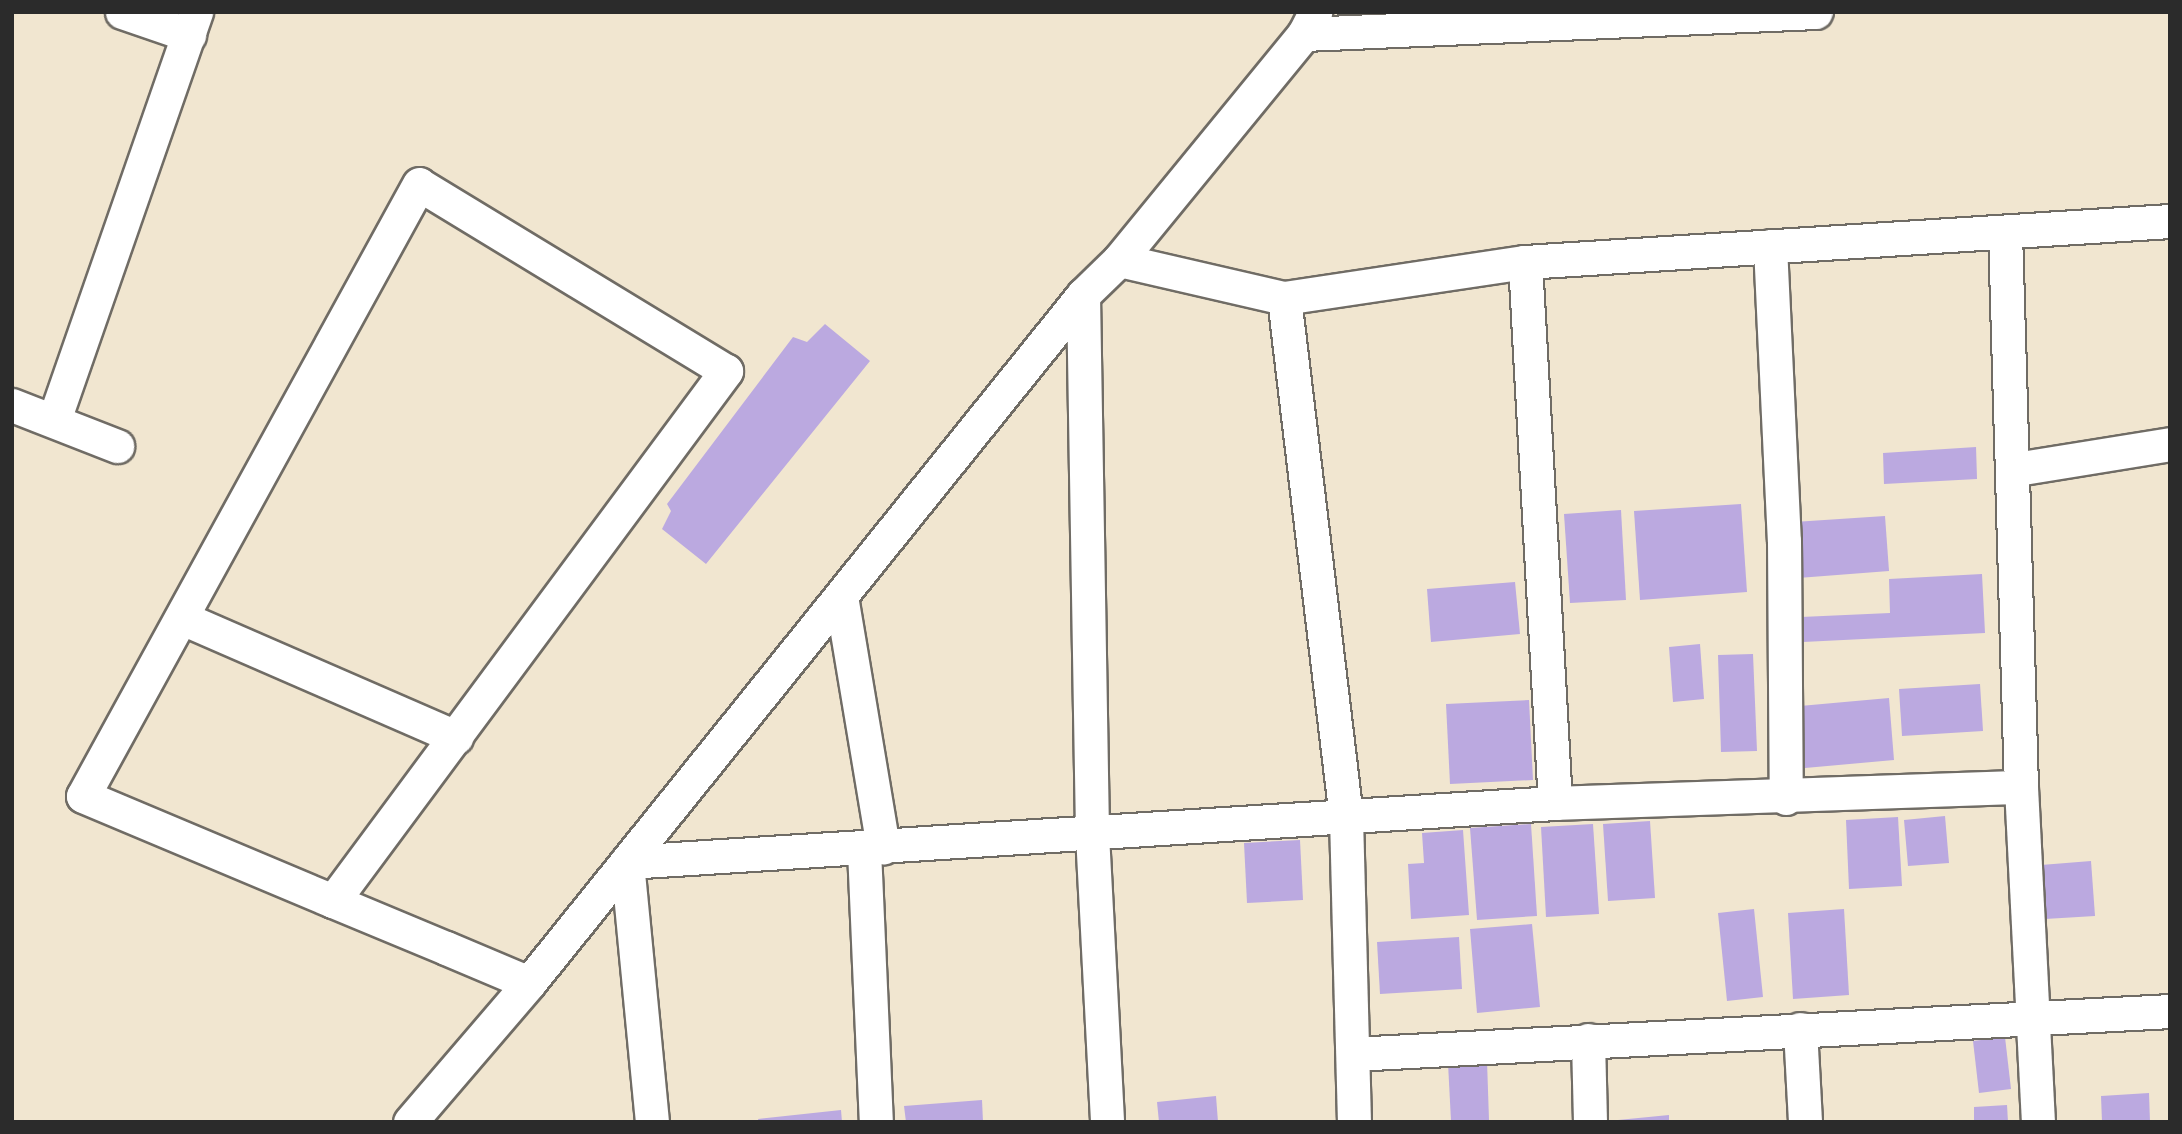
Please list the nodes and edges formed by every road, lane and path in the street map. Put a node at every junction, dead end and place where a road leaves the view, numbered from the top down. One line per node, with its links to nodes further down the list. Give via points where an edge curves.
1 (122, 12): 4 (street)
2 (1340, 12): 5 (street)
3 (1816, 12): 5 (street)
4 (193, 23): 14 (street)
5 (1310, 23): 9 (street)
6 (2170, 221): 7 (street)
7 (2005, 232): 8 (street); 17 (street)
8 (1770, 246): 10 (street); 22 (street, via 1771,365 1784,541)
9 (1119, 260): 11 (street); 12 (street)
10 (1525, 262): 12 (street); 23 (street)
11 (1083, 295): 18 (street); 25 (street)
12 (1284, 298): 24 (street)
13 (12, 405): 14 (street)
14 (54, 420): 16 (street)
15 (2170, 444): 17 (street)
16 (117, 446)
17 (2016, 469): 21 (street)
18 (841, 596): 26 (street); 27 (street)
19 (182, 618): 20 (street); 20 (street, via 419,184 726,371); 28 (street, via 83,796)
20 (456, 737): 28 (street)
21 (2021, 787): 22 (street); 31 (street)
22 (1786, 798): 23 (street)
23 (1555, 803): 24 (street)
24 (1346, 817): 25 (street); 34 (street)
25 (1092, 834): 26 (street); 38 (street)
26 (873, 849): 27 (street); 37 (street)
27 (627, 862): 29 (street); 36 (street)
28 (333, 901): 29 (street)
29 (529, 984): 35 (street)
30 (2170, 1011): 31 (street)
31 (2035, 1016): 32 (street); 42 (street)
32 (1800, 1029): 33 (street); 41 (street)
33 (1588, 1040): 34 (street); 40 (street)
34 (1353, 1054): 39 (street)
35 (410, 1122)
36 (652, 1122)
37 (876, 1122)
38 (1107, 1122)
39 (1354, 1122)
40 (1590, 1122)
41 (1805, 1122)
42 (2038, 1122)

